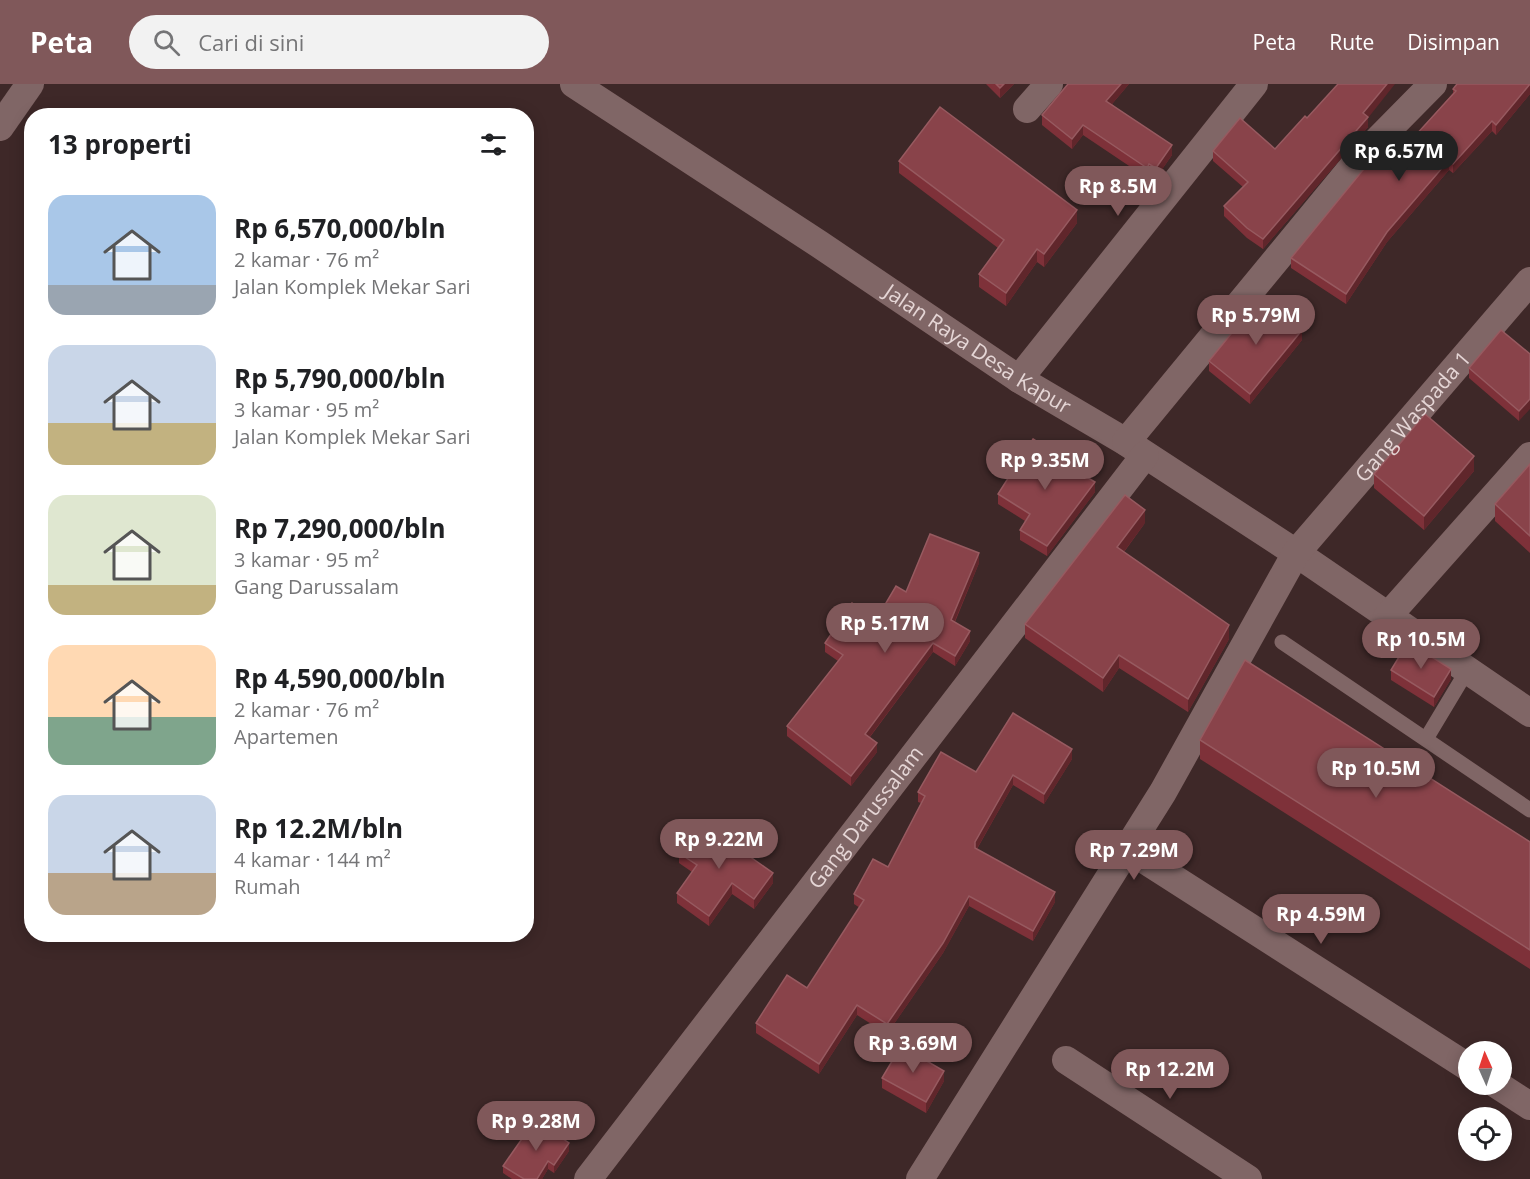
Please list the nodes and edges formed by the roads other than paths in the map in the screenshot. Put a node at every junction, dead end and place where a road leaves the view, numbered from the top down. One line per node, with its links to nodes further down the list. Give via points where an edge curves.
1 (30, 84): 7 (street)
2 (574, 84): 9 (street, Jalan Raya Desa Kapur)
3 (1049, 84): 6 (street)
4 (1254, 84): 9 (street)
5 (1433, 84): 10 (street, Gang Darussalam, via 1360,158)
6 (1027, 110)
7 (0, 127)
8 (1530, 281): 12 (street, Gang Waspada 1)
9 (1019, 379): 10 (street, Jalan Raya Desa Kapur)
10 (1135, 449): 12 (street, Jalan Raya Desa Kapur); 24 (street, Gang Darussalam)
11 (1530, 456): 13 (street)
12 (1296, 553): 13 (street, Jalan Raya Desa Kapur); 25 (street, Gang Waspada 1, via 1163,792)
13 (1387, 617): 15 (street, Jalan Raya Desa Kapur)
14 (1282, 642): 17 (lane)
15 (1468, 669): 16 (street, Jalan Raya Desa Kapur); 17 (lane)
16 (1530, 714)
17 (1426, 739): 18 (lane)
18 (1530, 810)
19 (1148, 862): 21 (street)
20 (1066, 1060): 26 (street)
21 (1458, 1061)
22 (1512, 1094): 23 (street)
23 (1530, 1106)
24 (588, 1179)
25 (920, 1179)
26 (1248, 1179)

